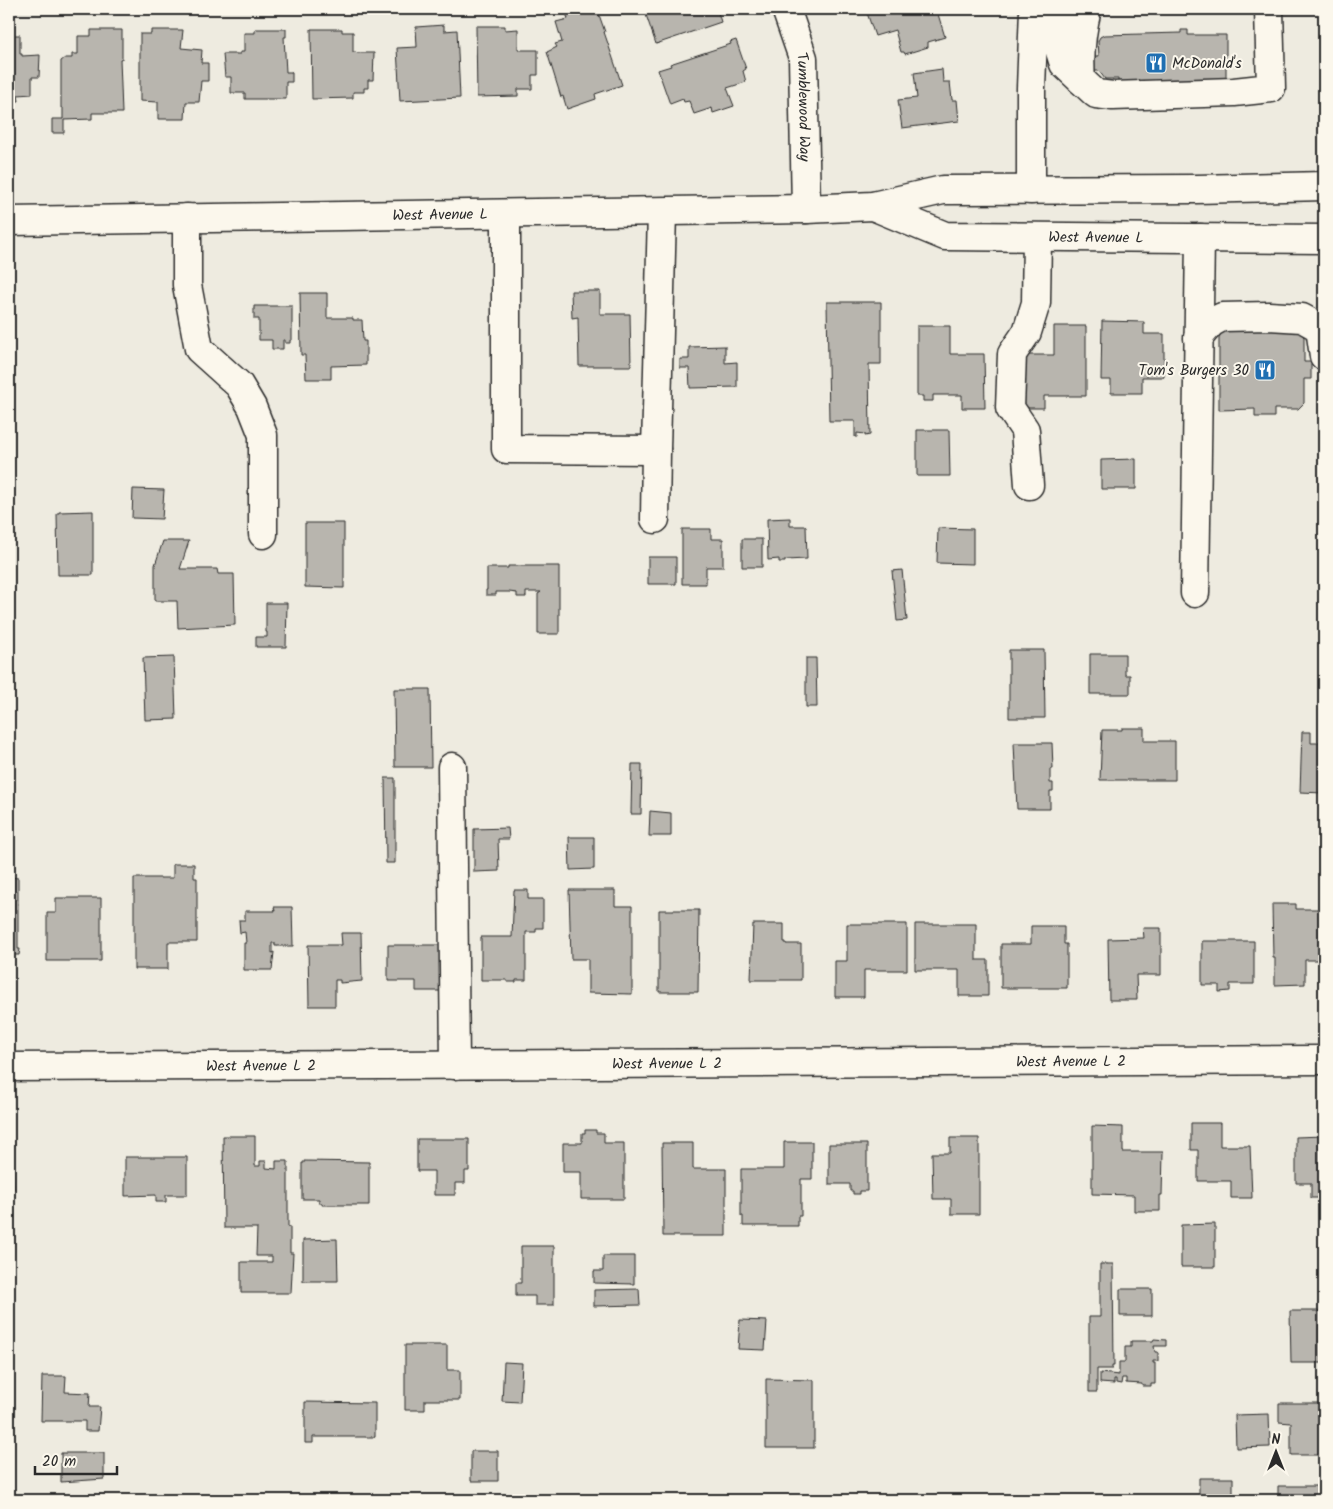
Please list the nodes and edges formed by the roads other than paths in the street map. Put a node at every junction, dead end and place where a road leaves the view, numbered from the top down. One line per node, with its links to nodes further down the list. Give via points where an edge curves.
1 (786, 9): 10 (main road, Tumblewood Way, via 802,58)
2 (1034, 9): 8 (main road)
3 (1060, 9): 6 (main road, via 1058,45 1064,64)
4 (1087, 9): 6 (main road, via 1079,57)
5 (1269, 9): 6 (main road, via 1271,88 1112,96 1096,94)
6 (1081, 80)
7 (1324, 186): 8 (main road, West Avenue L)
8 (1031, 190): 9 (main road, West Avenue L, via 944,190)
9 (873, 206): 10 (main road, West Avenue L); 15 (main road, West Avenue L, via 945,236)
10 (806, 209): 11 (main road, West Avenue L)
11 (662, 212): 12 (main road, West Avenue L); 20 (main road)
12 (506, 214): 13 (main road, West Avenue L); 20 (main road, via 506,449)
13 (187, 218): 14 (main road, West Avenue L); 23 (main road, via 188,286 199,349 239,385 262,434)
14 (9, 221)
15 (1037, 238): 16 (main road, West Avenue L); 21 (main road, via 1036,303 1027,332 1012,354 1010,399 1010,408 1025,430)
16 (1200, 238): 17 (main road, West Avenue L); 18 (main road)
17 (1324, 239)
18 (1198, 338): 19 (main road, via 1211,323 1222,317 1302,318 1320,328); 24 (main road)
19 (1324, 356)
20 (656, 450): 22 (main road)
21 (1029, 485)
22 (656, 519)
23 (263, 534)
24 (1195, 593)
25 (452, 768): 27 (main road)
26 (1324, 1060): 27 (main road, West Avenue L 2)
27 (455, 1065): 28 (main road, West Avenue L 2)
28 (9, 1067)

